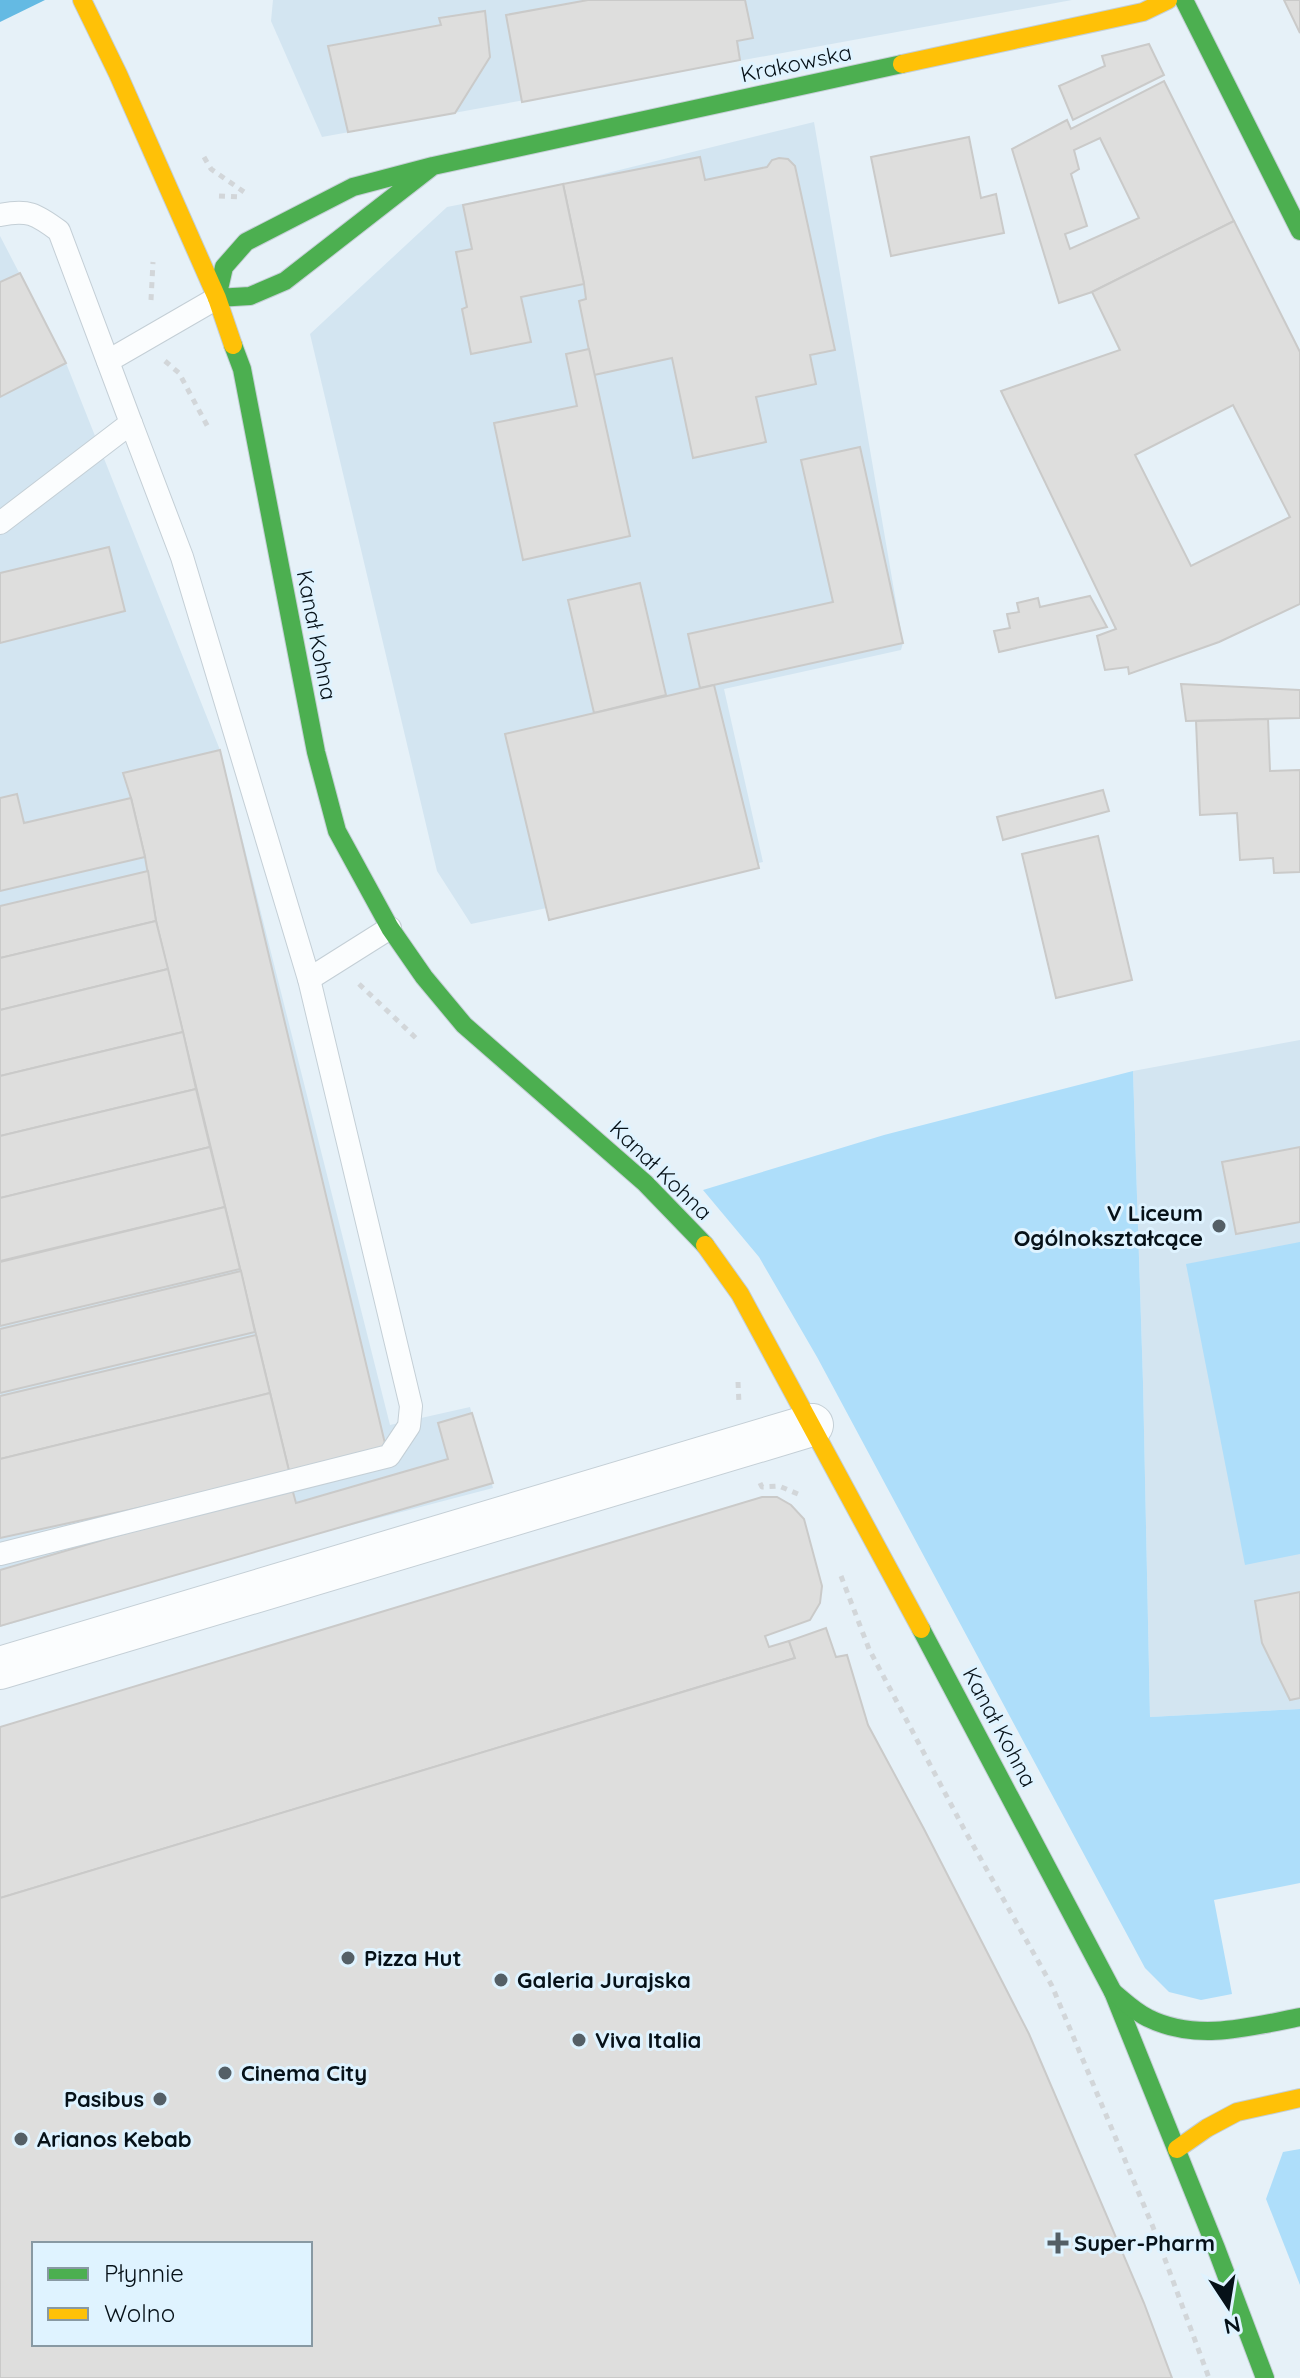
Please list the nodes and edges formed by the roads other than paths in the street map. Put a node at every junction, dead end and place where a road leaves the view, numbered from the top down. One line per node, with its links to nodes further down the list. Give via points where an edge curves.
1 (82, 0): 7 (street, Kanał Kohna)
2 (1168, 0): 4 (street, Krakowska, via 1143,12)
3 (1184, 0): 6 (street)
4 (433, 166): 7 (street, via 285,281 250,296); 7 (street, Krakowska, via 353,187 246,242 224,267)
5 (0, 215): 8 (lane, via 20,211 59,231)
6 (1300, 231)
7 (217, 298): 8 (lane); 11 (street, Kanał Kohna, via 242,369 316,752 337,831)
8 (108, 361): 9 (lane)
9 (131, 423): 10 (lane); 12 (lane, via 182,557)
10 (0, 523)
11 (390, 928): 12 (lane); 13 (street, Kanał Kohna, via 464,1025 645,1183 709,1249 740,1294)
12 (309, 979): 14 (lane, via 411,1406 409,1426 389,1456)
13 (812, 1425): 15 (street); 16 (street, Kanał Kohna)
14 (0, 1554)
15 (0, 1668)
16 (1113, 1992): 17 (street, via 1147,2018 1181,2030 1222,2032); 19 (street, Kanał Kohna)
17 (1300, 2017)
18 (1300, 2098): 19 (street, via 1237,2112)
19 (1177, 2149): 20 (street, Kanał Kohna)
20 (1265, 2378)

